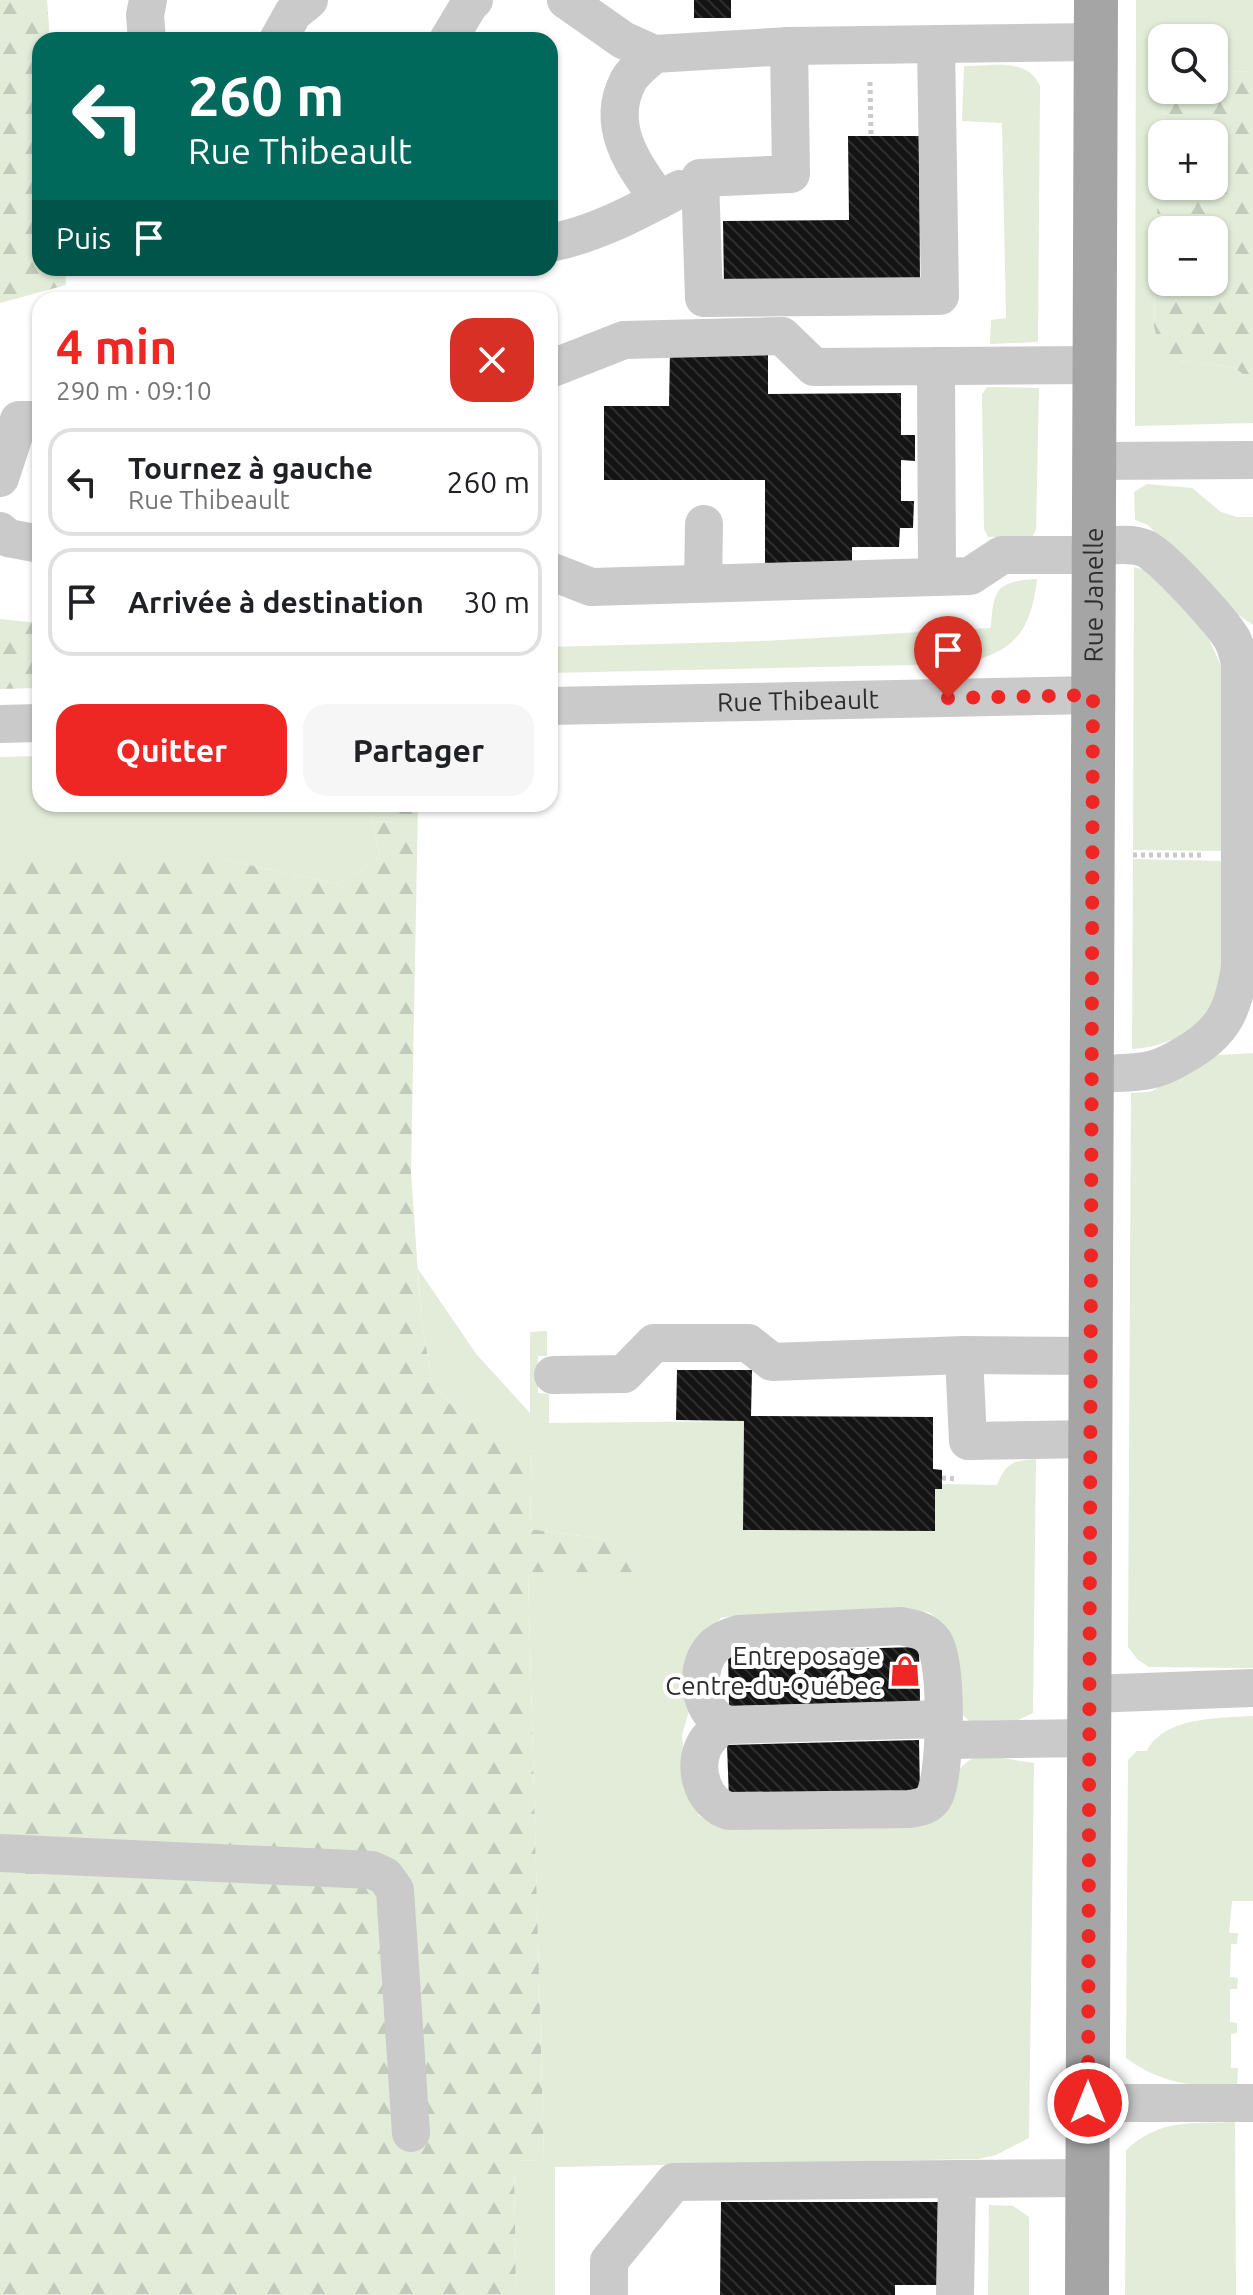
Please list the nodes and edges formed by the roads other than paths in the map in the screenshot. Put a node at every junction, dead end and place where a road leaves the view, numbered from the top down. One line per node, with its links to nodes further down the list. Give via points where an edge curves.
1 (148, 0): 6 (street)
2 (309, 0): 7 (street, via 293,13)
3 (474, 0): 8 (street)
4 (566, 0): 11 (street, via 623,40)
5 (1096, 21): 9 (street); 15 (main road, Rue Janelle)
6 (146, 32)
7 (282, 32)
8 (453, 32)
9 (936, 44): 10 (street); 12 (street, via 940,296 704,298)
10 (789, 46): 11 (street); 12 (street, via 791,174)
11 (654, 54): 13 (street, via 629,78 619,110 621,136 633,164)
12 (700, 178): 13 (street)
13 (659, 200): 14 (street)
14 (558, 241)
15 (1094, 365): 17 (street); 20 (main road, Rue Janelle)
16 (558, 366): 17 (street, via 624,340 782,336 814,367)
17 (936, 366): 27 (street)
18 (32, 420): 21 (street, via 19,420)
19 (1253, 460): 20 (street)
20 (1094, 461): 25 (main road, Rue Janelle)
21 (0, 478)
22 (704, 524): 28 (street)
23 (0, 531): 24 (street)
24 (32, 542)
25 (1094, 551): 27 (street, via 1002,555 970,576); 29 (main road, Rue Janelle); 33 (street, via 1130,545 1156,554 1219,623 1238,652 1240,966 1224,1022 1190,1052 1155,1069)
26 (558, 574): 28 (street, via 591,587)
27 (937, 577): 28 (street)
28 (703, 583)
29 (1093, 695): 30 (street, Rue Thibeault); 33 (main road, Rue Janelle)
30 (558, 706)
31 (32, 723): 32 (street)
32 (0, 724)
33 (1092, 1074): 35 (main road, Rue Janelle)
34 (964, 1355): 35 (street); 36 (street, via 772,1362 748,1343 654,1343 624,1374); 37 (street, via 968,1441)
35 (1091, 1356): 37 (main road, Rue Janelle)
36 (553, 1375)
37 (1091, 1439): 39 (main road, Rue Janelle)
38 (1253, 1688): 39 (street)
39 (1090, 1694): 42 (main road, Rue Janelle)
40 (724, 1724): 41 (street); 41 (street, via 703,1747 701,1781 711,1801 729,1811 918,1808 934,1797); 41 (street, via 707,1708 701,1680 704,1663 718,1643 739,1634 901,1626 925,1633 934,1642 941,1666)
41 (944, 1730): 42 (street)
42 (1089, 1738): 44 (main road, Rue Janelle)
43 (0, 1853): 46 (street, via 372,1870 385,1876 395,1890)
44 (1088, 2103): 45 (street); 47 (main road, Rue Janelle)
45 (1253, 2103)
46 (411, 2133)
47 (1088, 2178): 48 (street); 51 (main road, Rue Janelle)
48 (957, 2179): 49 (street, via 674,2182 609,2261); 50 (street)
49 (609, 2295)
50 (955, 2295)
51 (1087, 2295)

